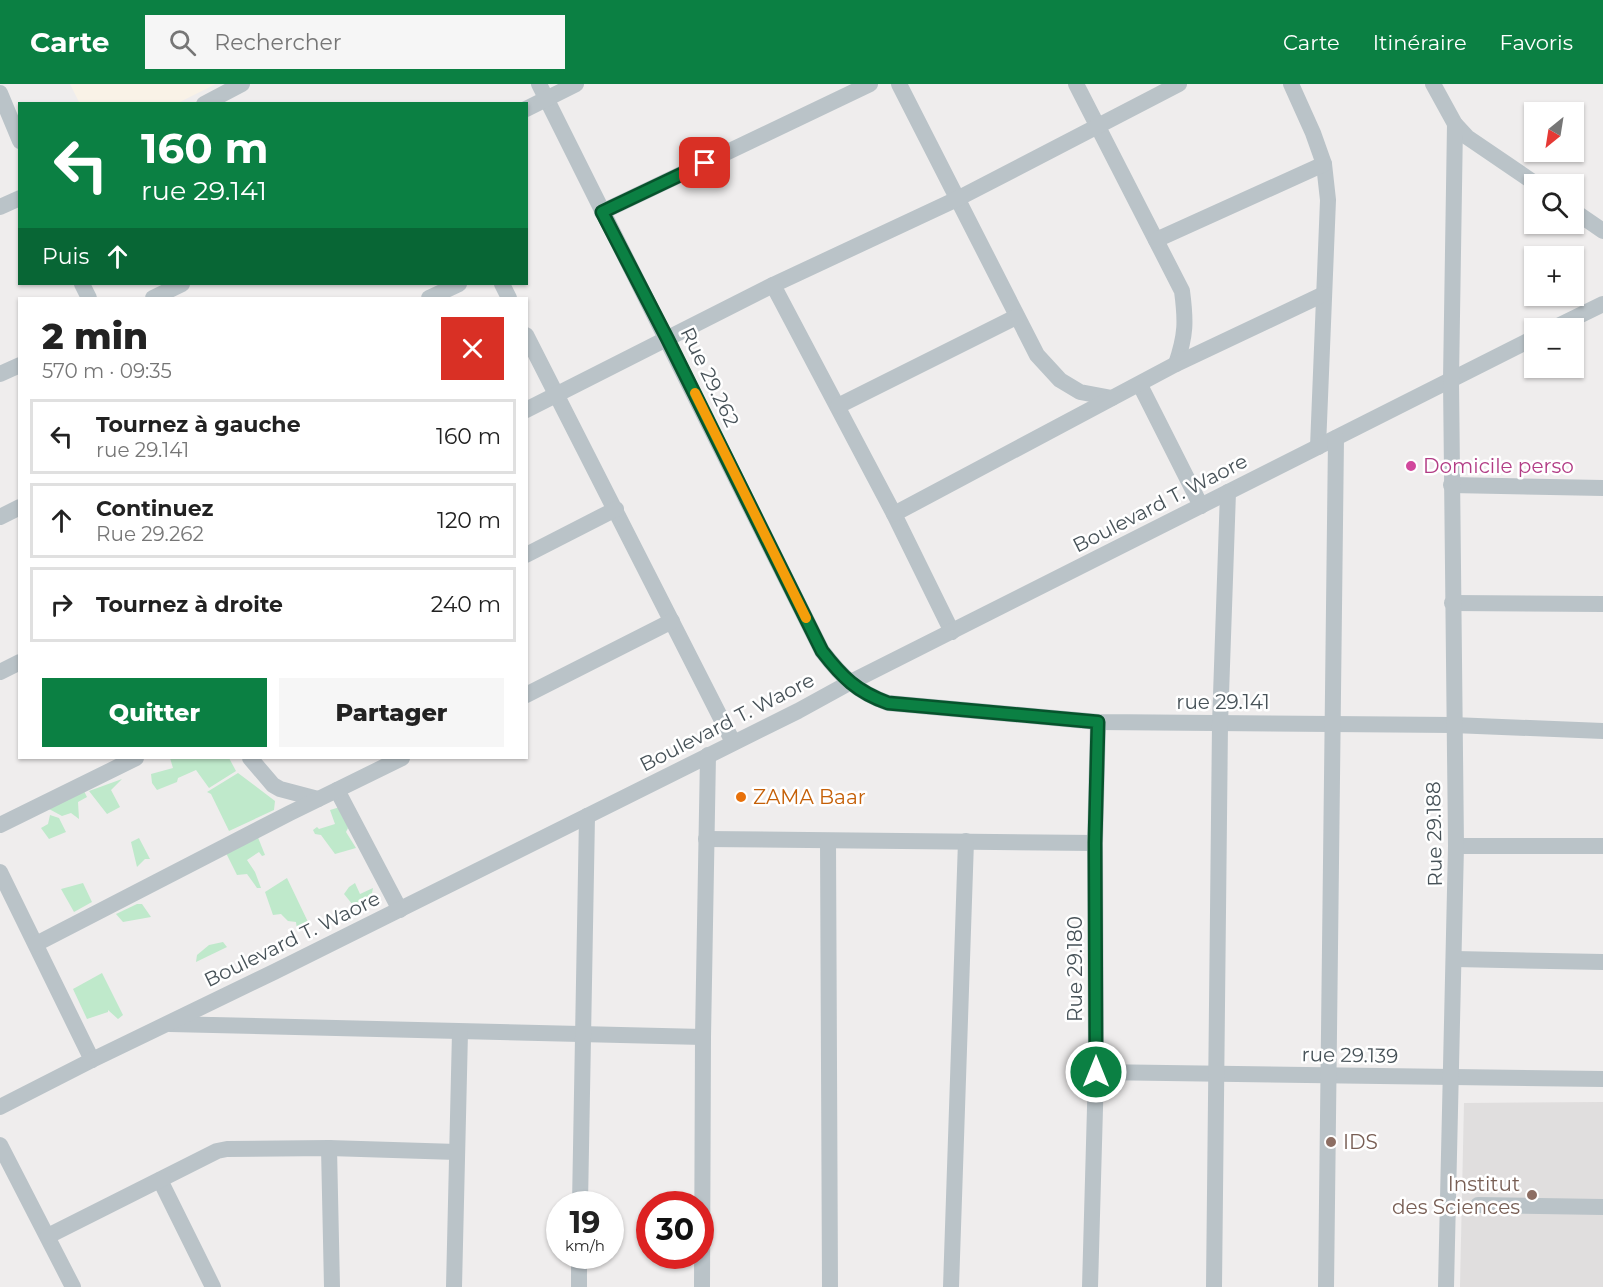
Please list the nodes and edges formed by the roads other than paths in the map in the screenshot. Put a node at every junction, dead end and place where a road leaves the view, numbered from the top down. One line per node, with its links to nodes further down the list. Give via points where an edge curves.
1 (242, 84): 11 (street)
2 (576, 84): 9 (street)
3 (870, 84): 21 (street)
4 (899, 84): 19 (street)
5 (1076, 84): 14 (street)
6 (1179, 84): 14 (street)
7 (1291, 84): 16 (street)
8 (1433, 84): 13 (street)
9 (543, 92): 12 (street); 21 (street, Rue 29.262)
10 (0, 93): 15 (street)
11 (208, 102)
12 (528, 107)
13 (1455, 124): 17 (street, via 1467,137); 40 (street, Rue 29.188)
14 (1098, 126): 19 (street); 24 (street)
15 (18, 136)
16 (1324, 164): 24 (street); 28 (street, via 1328,200)
17 (1524, 176)
18 (18, 199): 20 (street)
19 (957, 199): 27 (street); 32 (street)
20 (0, 207)
21 (602, 212): 34 (street, Rue 29.262)
22 (1584, 218): 23 (street)
23 (1603, 231)
24 (1156, 240): 37 (street, via 1182,291 1186,321)
25 (180, 285): 29 (street)
26 (457, 285): 30 (street)
27 (773, 285): 34 (street); 44 (street)
28 (1324, 294): 37 (street); 47 (street)
29 (155, 297)
30 (431, 297)
31 (1603, 304): 33 (street)
32 (1016, 317): 43 (street, via 1037,354 1060,380 1080,392); 44 (street)
33 (1574, 318)
34 (667, 338): 42 (street); 63 (street, Rue 29.262, via 822,651)
35 (528, 339): 42 (street)
36 (1524, 343): 40 (street, Boulevard T. Waore)
37 (1176, 363): 41 (street)
38 (18, 366): 39 (street)
39 (0, 374)
40 (1451, 380): 46 (street, Boulevard T. Waore); 48 (street, Rue 29.188)
41 (1140, 385): 43 (street); 51 (street)
42 (556, 396): 45 (street); 53 (street)
43 (1112, 398): 54 (street)
44 (838, 406): 54 (street)
45 (528, 409)
46 (1336, 438): 47 (street, Boulevard T. Waore); 67 (street)
47 (1318, 447): 50 (street, Boulevard T. Waore)
48 (1451, 485): 49 (street); 57 (street, Rue 29.188)
49 (1603, 489)
50 (1228, 492): 51 (street, Boulevard T. Waore); 66 (street)
51 (1201, 506): 60 (street, Boulevard T. Waore)
52 (18, 508): 55 (street)
53 (616, 509): 56 (street); 59 (street)
54 (894, 514): 60 (street)
55 (0, 518)
56 (528, 554)
57 (1452, 603): 58 (street); 68 (street, Rue 29.188)
58 (1603, 604)
59 (672, 621): 64 (street); 70 (street)
60 (952, 632): 63 (street, Boulevard T. Waore)
61 (18, 663): 62 (street)
62 (0, 672)
63 (849, 683): 65 (street, rue 29.141, via 869,697 888,703); 70 (street, Boulevard T. Waore)
64 (528, 693)
65 (1098, 722): 66 (street, rue 29.141); 83 (street, Rue 29.180)
66 (1220, 723): 67 (street, rue 29.141); 97 (street)
67 (1334, 724): 68 (street, rue 29.141); 98 (street)
68 (1453, 725): 69 (street, rue 29.141); 84 (street, Rue 29.188)
69 (1603, 731)
70 (733, 742): 71 (street, Boulevard T. Waore)
71 (708, 754): 78 (street, Boulevard T. Waore); 80 (street)
72 (134, 759): 79 (street)
73 (251, 759): 77 (street, via 273,785)
74 (398, 759): 75 (street)
75 (368, 766): 76 (street)
76 (337, 790): 77 (street); 87 (street)
77 (318, 799): 88 (street)
78 (587, 816): 87 (street, Boulevard T. Waore); 93 (street)
79 (0, 825)
80 (706, 839): 81 (street); 94 (street)
81 (828, 840): 82 (street); 117 (street)
82 (966, 841): 83 (street); 118 (street)
83 (1095, 843): 96 (street, Rue 29.180)
84 (1456, 846): 85 (street); 89 (street, Rue 29.188)
85 (1603, 846)
86 (0, 872): 88 (street)
87 (400, 910): 91 (street, Boulevard T. Waore)
88 (36, 944): 95 (street)
89 (1455, 959): 90 (street); 99 (street, Rue 29.188)
90 (1603, 962)
91 (166, 1024): 92 (street); 95 (street, Boulevard T. Waore)
92 (460, 1032): 93 (street); 104 (street)
93 (583, 1035): 94 (street); 106 (street)
94 (703, 1037): 116 (street)
95 (92, 1060): 101 (street, Boulevard T. Waore)
96 (1096, 1072): 97 (street, rue 29.139); 119 (street, Rue 29.180)
97 (1215, 1074): 98 (street, rue 29.139); 120 (street)
98 (1330, 1077): 99 (street, rue 29.139); 121 (street)
99 (1451, 1077): 100 (street, rue 29.139); 122 (street, Rue 29.188)
100 (1603, 1079)
101 (0, 1107)
102 (0, 1145): 109 (street)
103 (329, 1148): 104 (street); 105 (street, via 217,1150); 113 (street)
104 (456, 1152): 114 (street)
105 (160, 1180): 109 (street); 112 (street)
106 (580, 1191)
107 (1478, 1205): 108 (street)
108 (1603, 1207)
109 (48, 1236): 111 (street)
110 (579, 1269): 115 (street)
111 (74, 1287)
112 (213, 1287)
113 (332, 1287)
114 (454, 1287)
115 (579, 1287)
116 (702, 1287)
117 (830, 1287)
118 (951, 1287)
119 (1090, 1287)
120 (1214, 1287)
121 (1326, 1287)
122 (1446, 1287)

